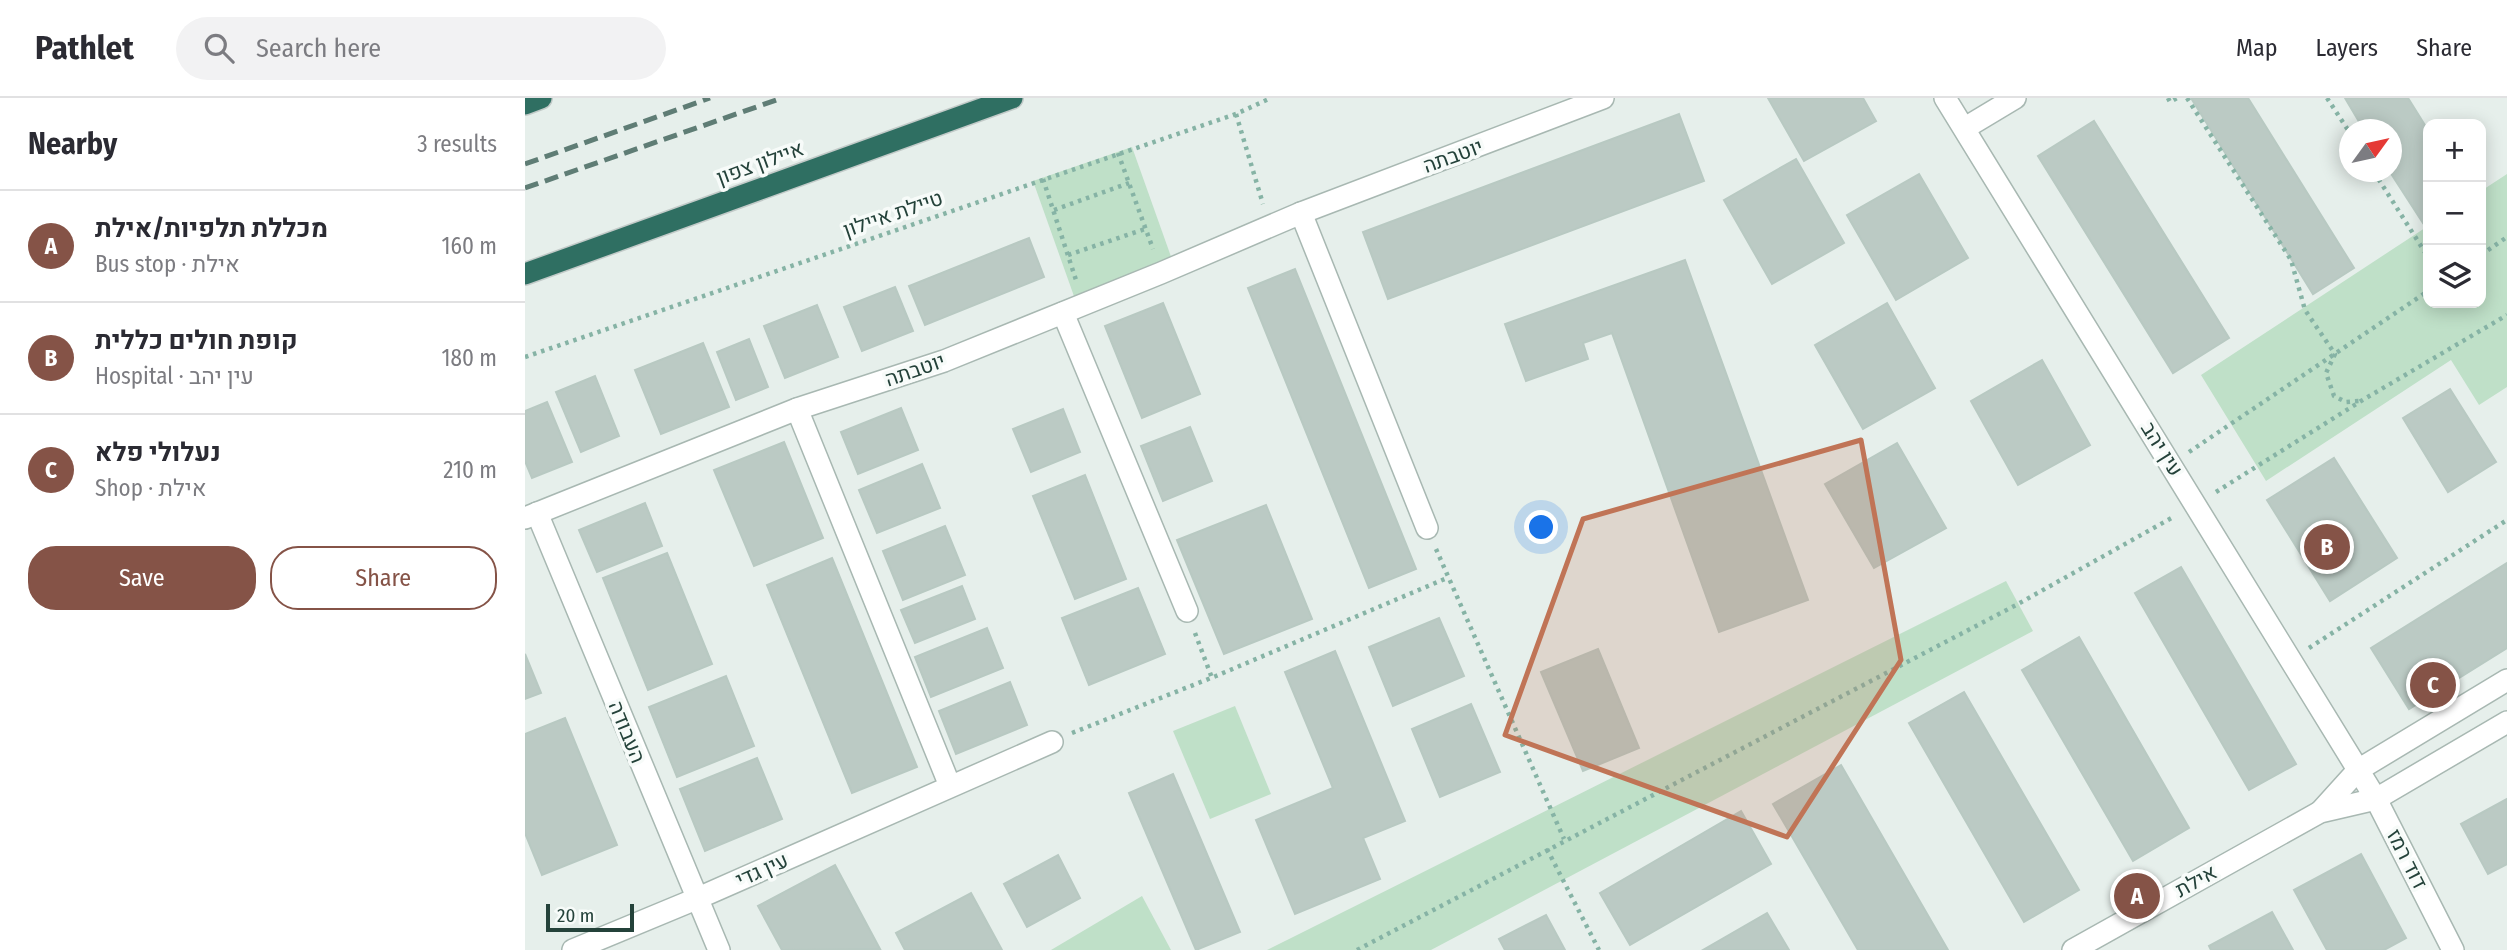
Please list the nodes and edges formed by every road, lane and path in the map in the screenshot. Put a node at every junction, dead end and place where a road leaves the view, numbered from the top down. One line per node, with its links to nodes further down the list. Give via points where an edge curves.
1 (541, 98): 11 (highway)
2 (1012, 98): 28 (highway, איילון צפון)
3 (1271, 98): 12 (path, טיילת איילון)
4 (1604, 98): 20 (street, יוטבתה)
5 (1945, 98): 14 (street)
6 (2015, 98): 14 (street)
7 (2168, 98): 8 (path, via 2171,102)
8 (2176, 98)
9 (2187, 98): 33 (path, via 2291,260 2305,310)
10 (2327, 98): 13 (path)
11 (525, 104)
12 (1236, 114): 15 (path, טיילת איילון); 21 (path)
13 (2341, 119)
14 (1965, 128): 37 (street, עין יהב)
15 (1118, 153): 16 (path, טיילת איילון); 18 (path)
16 (1043, 179): 19 (path); 34 (path, טיילת איילון)
17 (2380, 182): 24 (path)
18 (1129, 183): 19 (path); 22 (path)
19 (1054, 211): 26 (path)
20 (1301, 213): 21 (street, יוטבתה); 41 (street)
21 (1270, 226): 27 (street, יוטבתה)
22 (1145, 229): 26 (path); 27 (path)
23 (2507, 237): 25 (path)
24 (2423, 249)
25 (2486, 252)
26 (1068, 255): 30 (path)
27 (1161, 273): 30 (street, יוטבתה)
28 (525, 274)
29 (2423, 294): 33 (path)
30 (1084, 304): 31 (street, יוטבתה)
31 (1063, 313): 36 (street, יוטבתה, via 944,360); 43 (street)
32 (2507, 315): 35 (path)
33 (2335, 354): 35 (path, via 2326,373 2334,396 2346,402); 37 (path)
34 (525, 357)
35 (2361, 401): 38 (path)
36 (797, 409): 39 (street, יוטבתה); 50 (street)
37 (2173, 476): 38 (street, עין יהב)
38 (2196, 505): 44 (street, עין יהב); 53 (path, via 2018,604)
39 (531, 516): 55 (street, העבודה)
40 (2507, 520): 44 (path)
41 (1427, 528): 42 (path)
42 (1447, 578): 45 (path); 53 (path)
43 (1187, 611): 45 (path)
44 (2291, 660): 49 (street, עין יהב)
45 (1212, 678): 48 (path)
46 (2507, 680): 49 (street, אילת)
47 (2507, 722): 51 (street, אילת)
48 (1052, 741): 50 (street, עין גדי)
49 (2358, 770): 51 (street, דוד רמז); 52 (street, אילת)
50 (950, 786): 55 (street, עין גדי)
51 (2376, 799): 52 (street, אילת); 61 (street, דוד רמז)
52 (2320, 812): 60 (street, אילת)
53 (1564, 839): 54 (path)
54 (1547, 849): 58 (path); 59 (path)
55 (696, 899): 56 (street, עין גדי); 57 (street, העבודה)
56 (573, 950)
57 (719, 950)
58 (1356, 950)
59 (1599, 950)
60 (2073, 950)
61 (2453, 950)

